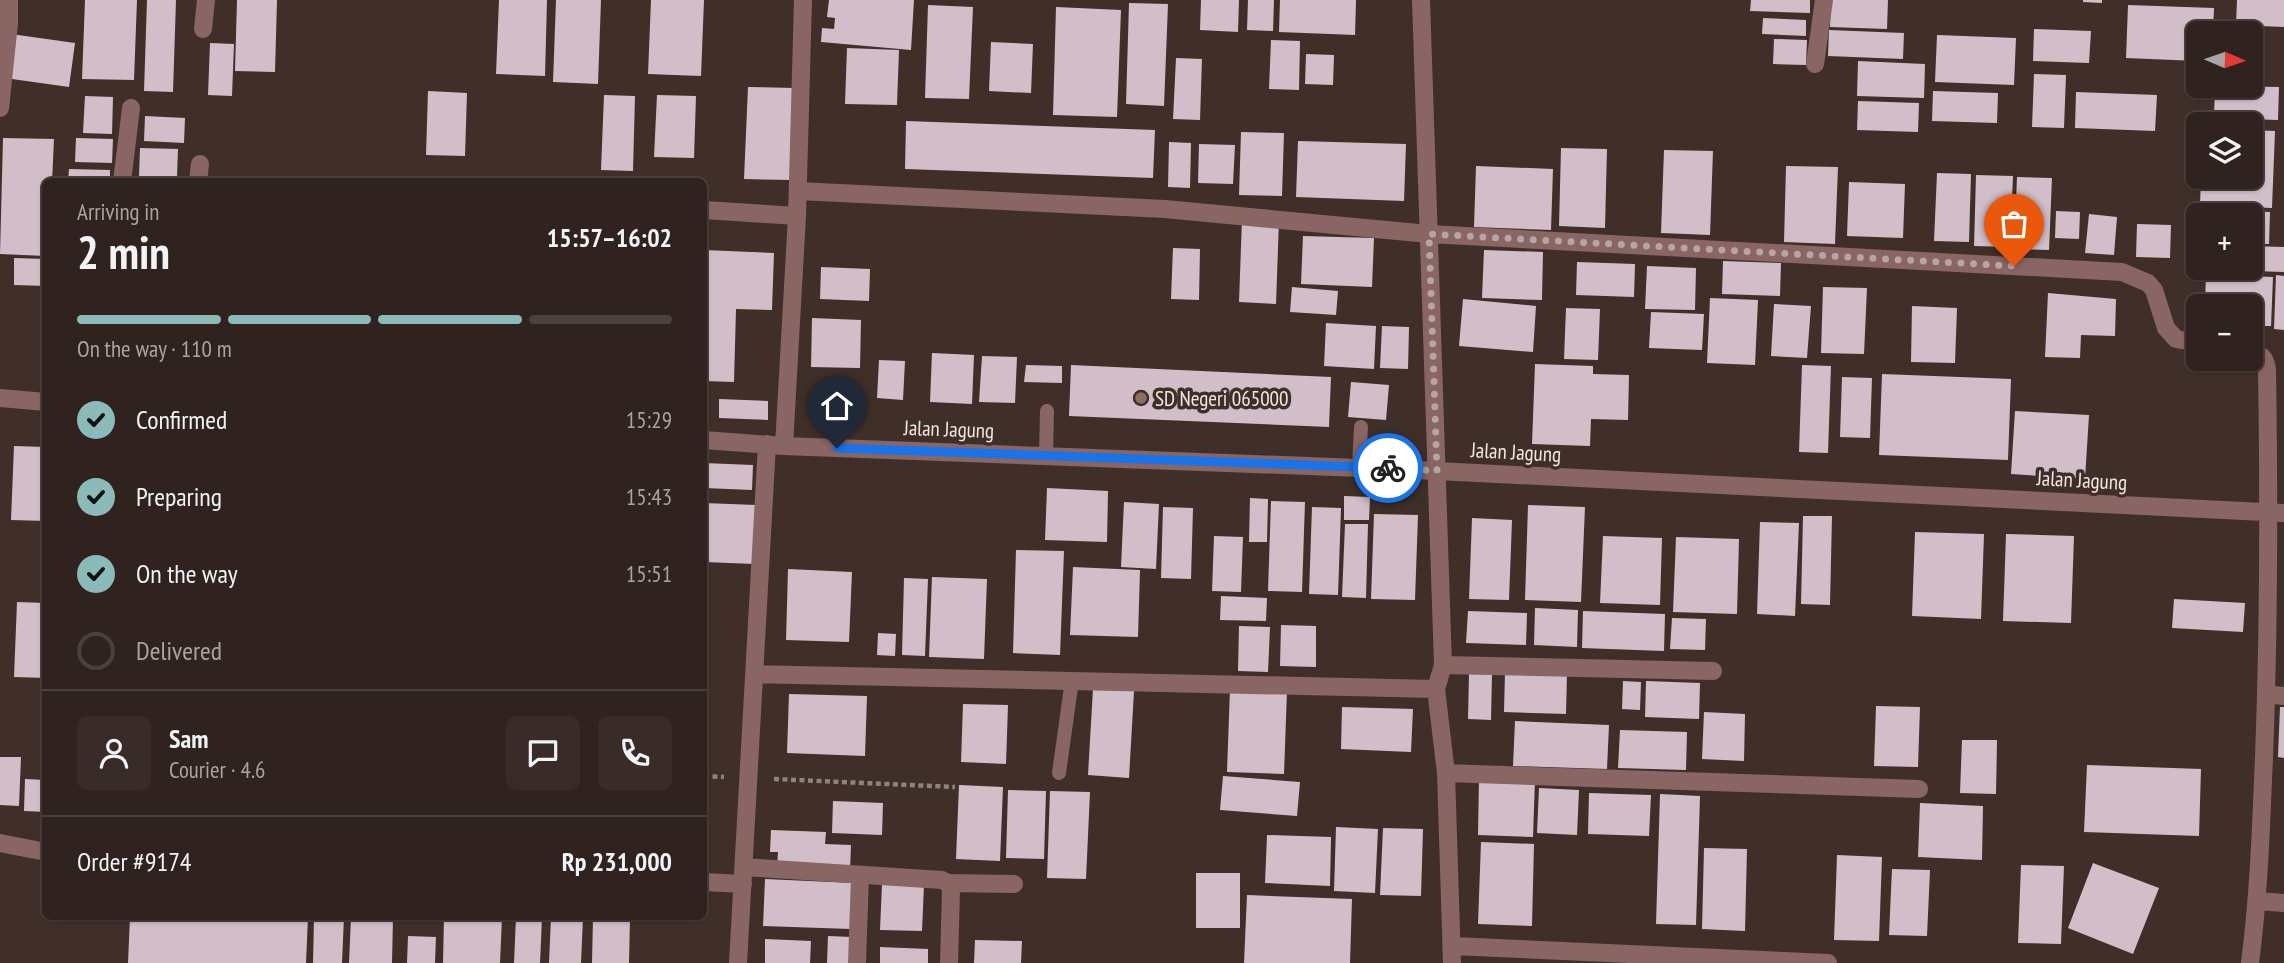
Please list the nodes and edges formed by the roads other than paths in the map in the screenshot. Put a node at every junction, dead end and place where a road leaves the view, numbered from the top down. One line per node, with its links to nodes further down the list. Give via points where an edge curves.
1 (9, 0): 8 (street)
2 (206, 0): 6 (street)
3 (803, 0): 13 (street)
4 (1421, 0): 16 (street)
5 (1825, 0): 7 (street)
6 (203, 29)
7 (1815, 64)
8 (0, 108)
9 (131, 108): 11 (street)
10 (200, 164): 12 (street)
11 (122, 178)
12 (198, 178)
13 (798, 191): 15 (street); 16 (street, via 1165,209)
14 (707, 209): 15 (street)
15 (797, 216): 24 (street)
16 (1429, 234): 17 (street, via 2122,272 2148,283 2166,328 2176,340); 27 (street)
17 (2186, 341)
18 (2263, 356): 28 (street)
19 (0, 398): 20 (street)
20 (42, 402)
21 (1047, 411): 25 (lane)
22 (1362, 427): 26 (lane)
23 (707, 440): 24 (street, Jalan Jagung)
24 (776, 445): 25 (street, Jalan Jagung); 31 (street)
25 (1046, 456): 26 (street, Jalan Jagung)
26 (1359, 467): 27 (street, Jalan Jagung)
27 (1437, 471): 28 (street, Jalan Jagung); 29 (street)
28 (2277, 512): 34 (street)
29 (1443, 665): 30 (street); 33 (street)
30 (1713, 671)
31 (756, 674): 32 (street); 40 (street)
32 (1072, 680): 33 (street); 35 (lane)
33 (1436, 689): 36 (street)
34 (2275, 695): 45 (street)
35 (1059, 773)
36 (1446, 773): 37 (street); 47 (street)
37 (1919, 789)
38 (0, 843): 39 (street)
39 (42, 851)
40 (743, 875): 41 (street); 42 (street); 48 (street)
41 (860, 876): 43 (street); 49 (street)
42 (707, 881)
43 (948, 883): 44 (street); 50 (street)
44 (1014, 884)
45 (2258, 901): 46 (street); 52 (street)
46 (2284, 903)
47 (1452, 955): 51 (street)
48 (738, 963)
49 (857, 963)
50 (949, 963)
51 (1828, 963)
52 (2250, 963)

